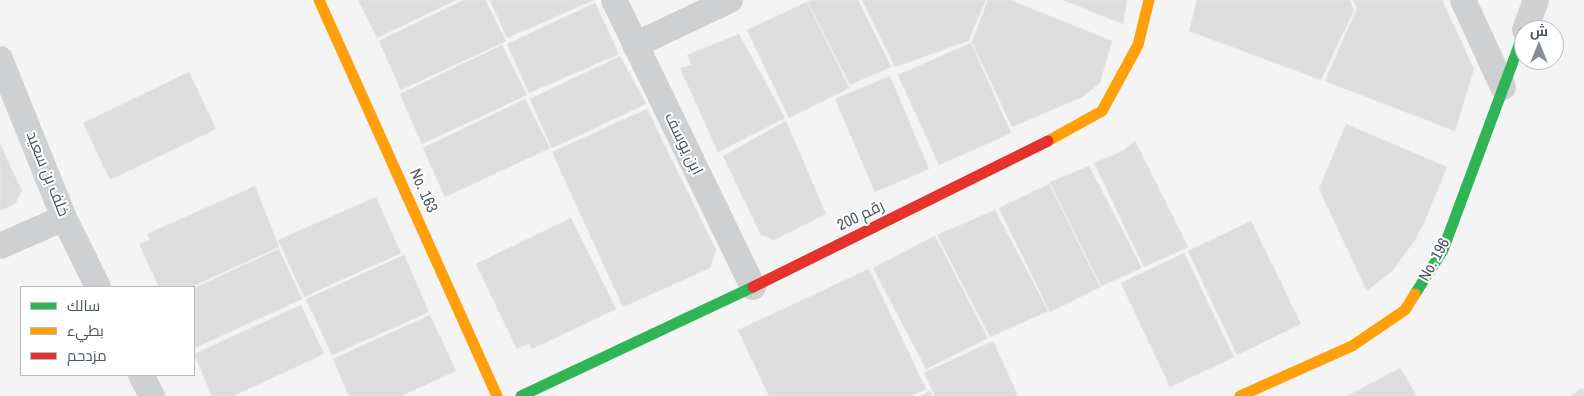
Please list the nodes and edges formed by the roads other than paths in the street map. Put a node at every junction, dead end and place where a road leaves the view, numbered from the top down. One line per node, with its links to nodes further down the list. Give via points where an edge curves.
1 (319, 0): 18 (street, No. 163)
2 (614, 0): 8 (street, ابن يوسف)
3 (730, 0): 8 (street)
4 (1149, 0): 15 (street, رقم 200, via 1138,45 1102,111 1045,143)
5 (1462, 0): 11 (street)
6 (1536, 0): 7 (street, No. 196)
7 (1528, 20)
8 (635, 45): 15 (street, ابن يوسف)
9 (0, 58): 12 (street, خلف بن سعيد)
10 (1514, 58): 11 (street, No. 196)
11 (1503, 87): 20 (street, No. 196, via 1443,250 1405,310 1352,346)
12 (64, 218): 13 (street); 14 (street, خلف بن سعيد)
13 (0, 246)
14 (98, 286)
15 (753, 287): 19 (street, رقم 200)
16 (142, 376): 17 (street)
17 (152, 396)
18 (498, 396)
19 (520, 396)
20 (1240, 396)

